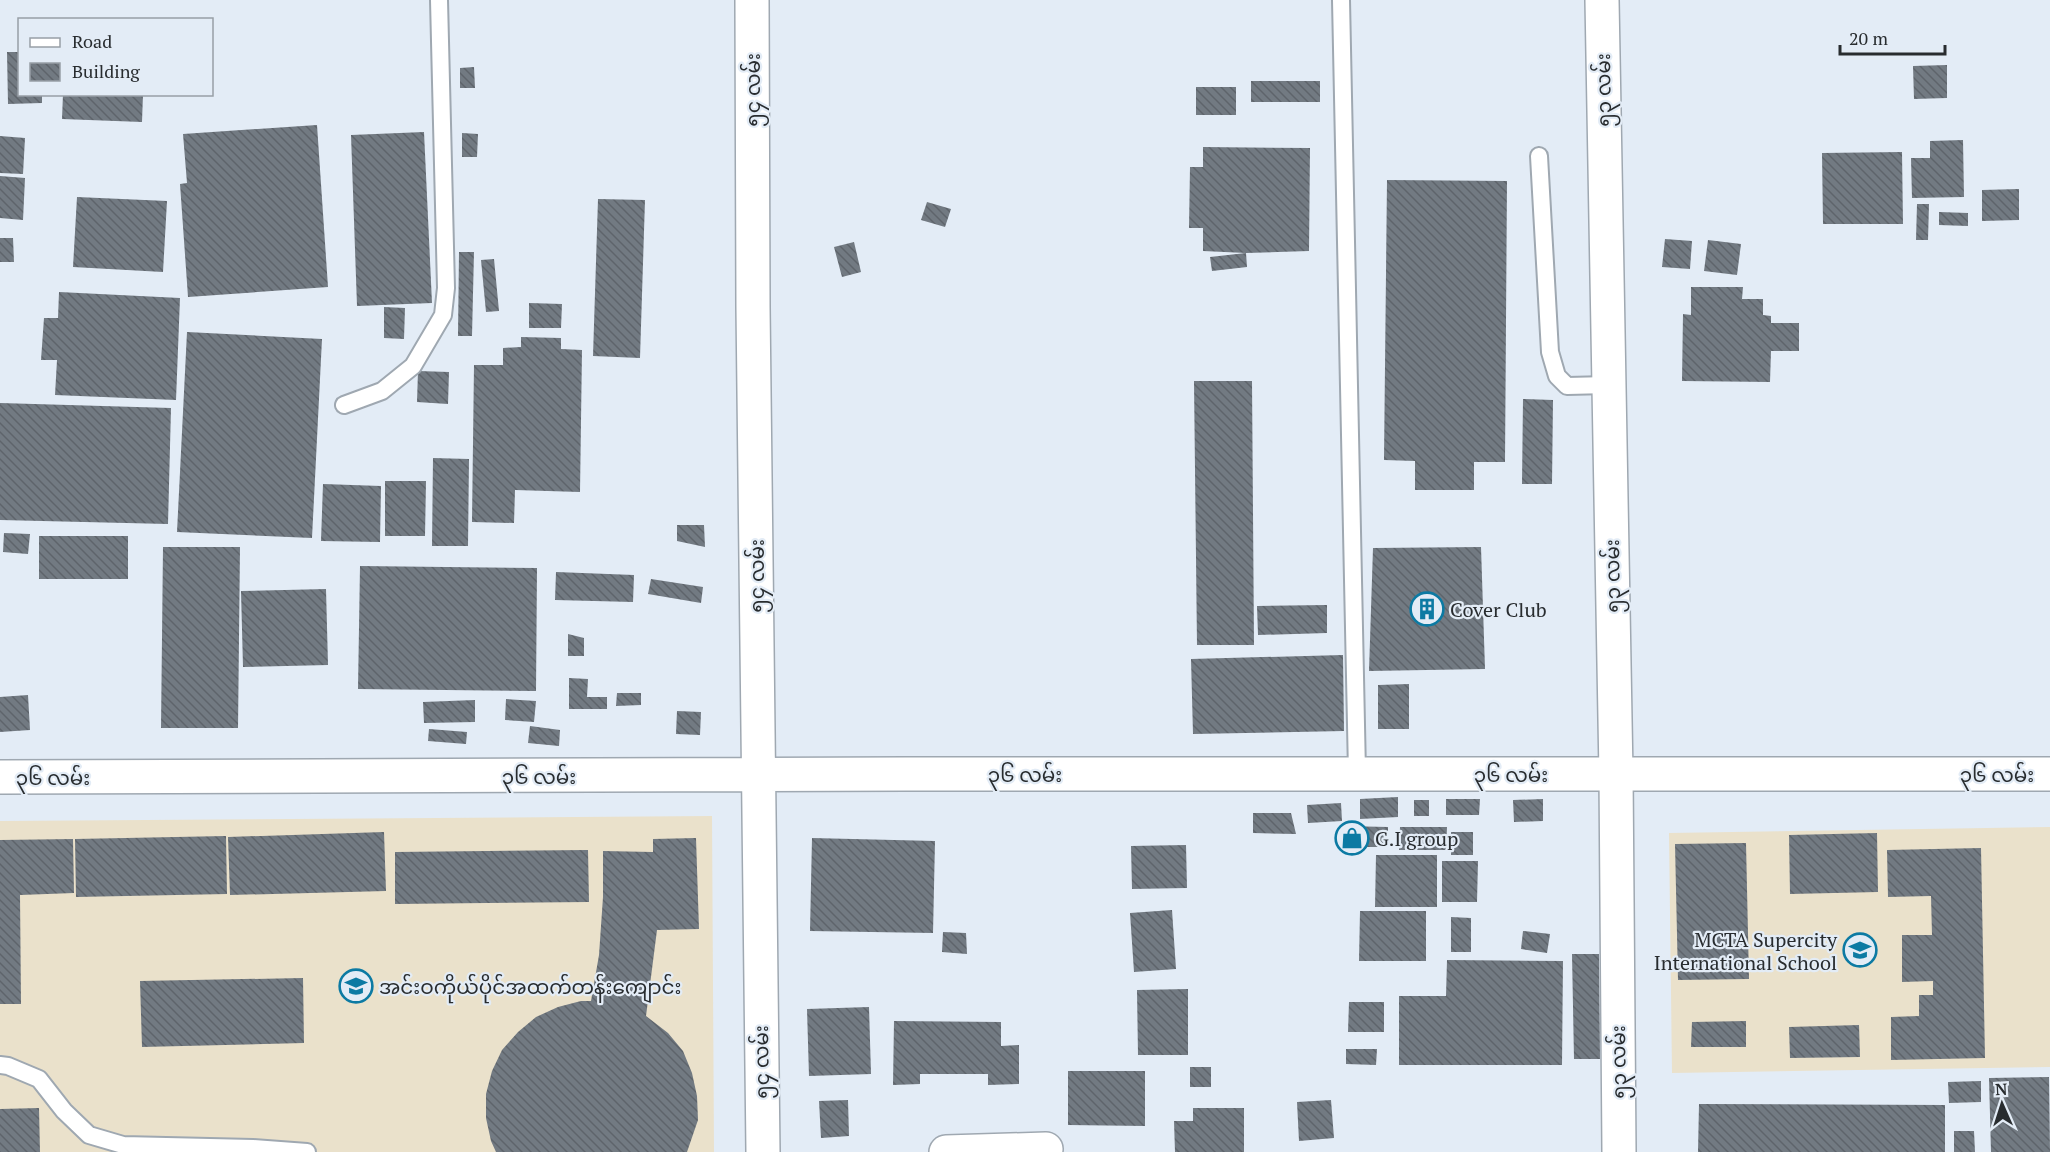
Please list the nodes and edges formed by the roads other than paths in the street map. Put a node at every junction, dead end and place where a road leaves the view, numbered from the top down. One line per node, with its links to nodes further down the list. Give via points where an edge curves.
1 (439, 0): 7 (lane, via 446,288 443,315 413,366 382,391)
2 (752, 0): 11 (street, ၅၄ လမ်း)
3 (1341, 0): 8 (lane)
4 (1602, 0): 6 (street, ၅၃ လမ်း)
5 (1539, 156): 6 (lane, via 1550,352 1557,376 1567,386)
6 (1608, 385): 9 (street, ၅၃ လမ်း)
7 (344, 405)
8 (1357, 773): 9 (street, ၃၆ လမ်း); 11 (street, ၃၆ လမ်း)
9 (1616, 774): 10 (street, ၃၆ လမ်း); 18 (street, ၅၃ လမ်း)
10 (2050, 774)
11 (758, 775): 12 (street, ၃၆ လမ်း); 16 (street, ၅၄ လမ်း)
12 (0, 777)
13 (0, 1065): 15 (lane, via 39,1079 89,1136 123,1145)
14 (1046, 1149): 17 (street)
15 (307, 1152)
16 (763, 1152)
17 (945, 1152)
18 (1619, 1152)

